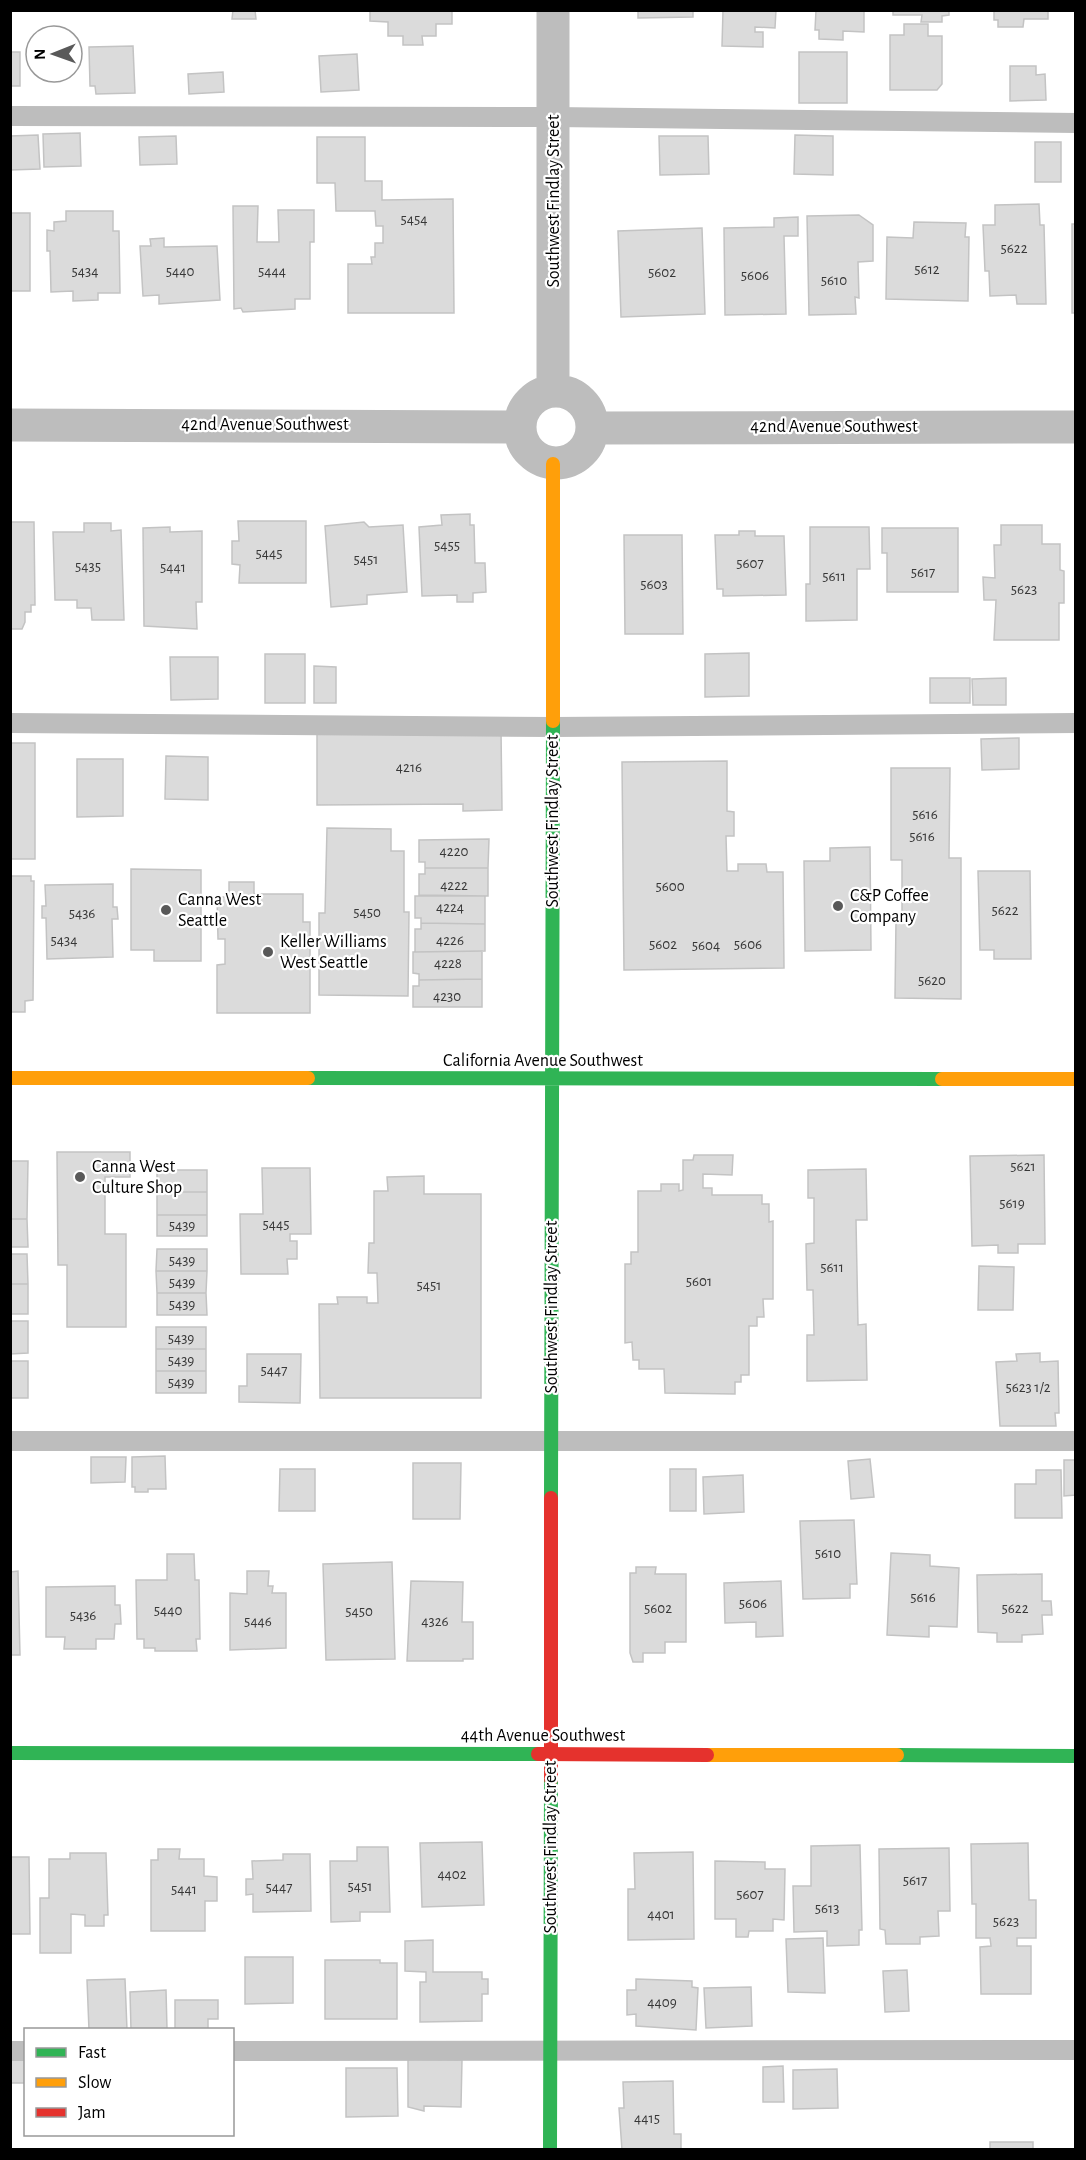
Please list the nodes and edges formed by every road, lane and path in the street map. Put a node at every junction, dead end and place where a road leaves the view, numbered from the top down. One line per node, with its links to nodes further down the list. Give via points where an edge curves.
1 (553, 10): 3 (street, Southwest Findlay Street)
2 (10, 116): 3 (lane)
3 (554, 117): 4 (lane); 5 (street, Southwest Findlay Street)
4 (1076, 123)
5 (553, 391): 7 (street, via 530,402); 9 (street, via 573,395 582,402)
6 (10, 425): 7 (street, 42nd Avenue Southwest)
7 (519, 427): 10 (street, via 530,454)
8 (1076, 427): 9 (street, 42nd Avenue Southwest)
9 (593, 428): 10 (street, via 585,449 577,457)
10 (553, 464): 13 (street, Southwest Findlay Street)
11 (10, 723): 13 (lane)
12 (1076, 723): 13 (lane)
13 (553, 727): 16 (street, Southwest Findlay Street)
14 (10, 1078): 16 (street, California Avenue Southwest)
15 (1076, 1079): 16 (street, California Avenue Southwest)
16 (553, 1080): 17 (street, Southwest Findlay Street)
17 (552, 1440): 18 (lane); 19 (lane); 21 (street, Southwest Findlay Street)
18 (10, 1441)
19 (1076, 1441)
20 (10, 1753): 21 (street, 44th Avenue Southwest)
21 (552, 1754): 22 (street, 44th Avenue Southwest); 25 (street, Southwest Findlay Street)
22 (1076, 1756)
23 (1076, 2050): 25 (lane)
24 (234, 2051): 25 (lane)
25 (550, 2051): 26 (street, Southwest Findlay Street)
26 (550, 2150)

